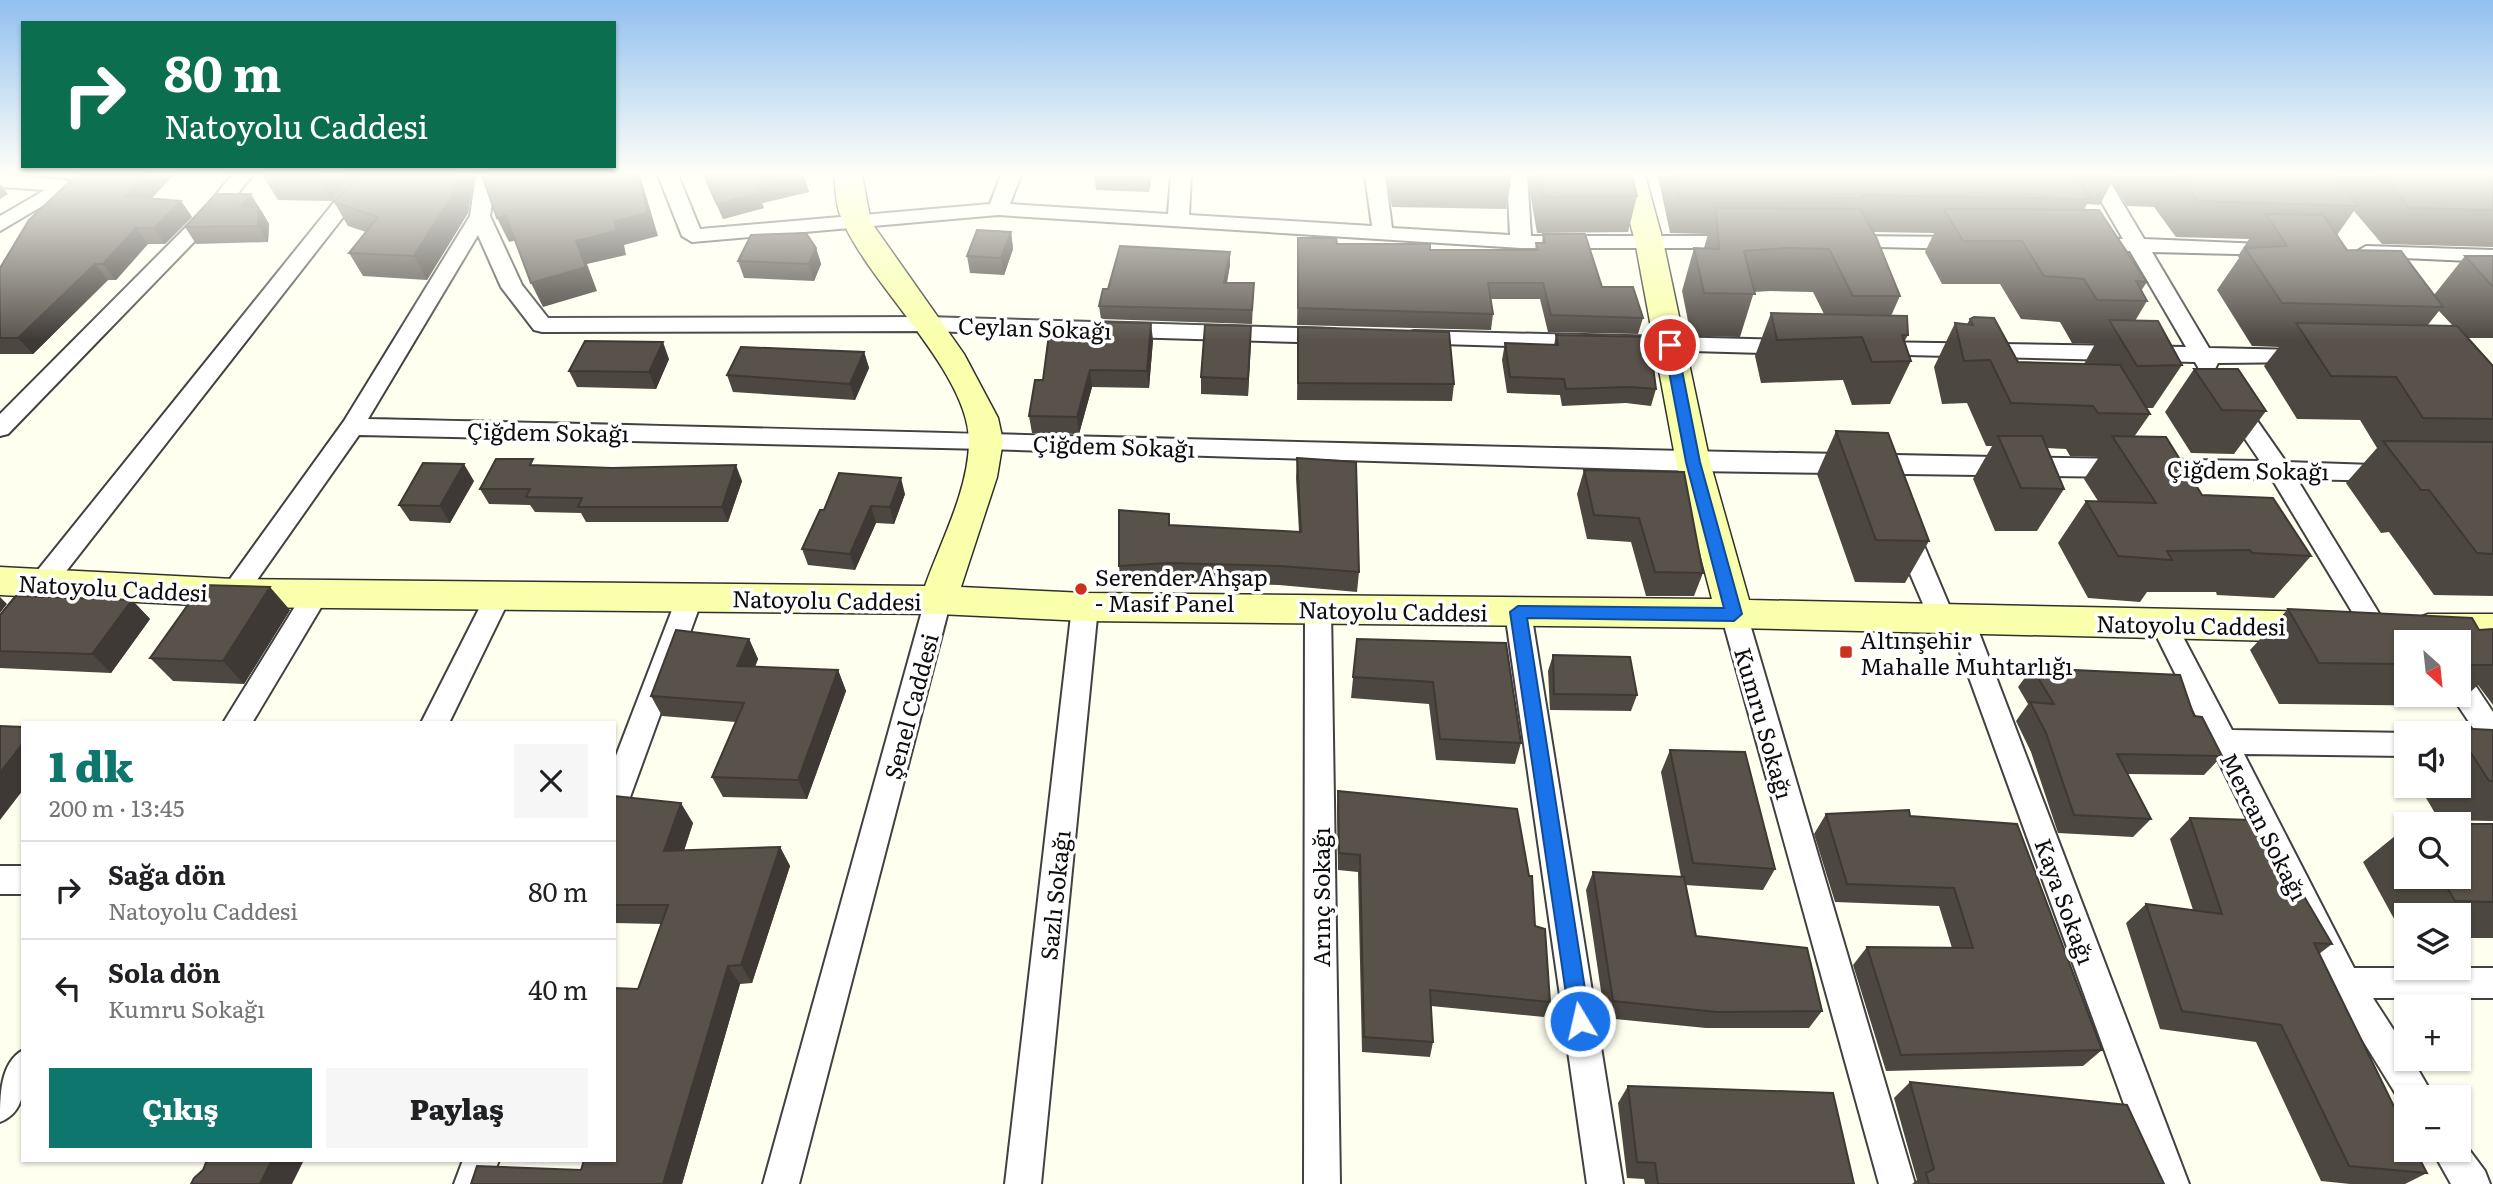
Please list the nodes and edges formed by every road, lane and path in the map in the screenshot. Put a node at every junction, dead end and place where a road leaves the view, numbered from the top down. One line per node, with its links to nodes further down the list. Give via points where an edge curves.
1 (29, 230): 15 (street)
2 (194, 230): 35 (street)
3 (322, 230): 42 (street)
4 (471, 230): 34 (street)
5 (486, 230): 26 (street, Ceylan Sokağı, via 512,288 542,325)
6 (690, 230): 7 (street, via 692,236)
7 (751, 230)
8 (863, 230): 26 (main road, Şenel Caddesi)
9 (1319, 230): 14 (street)
10 (1382, 230): 14 (street)
11 (1520, 230): 17 (street)
12 (1646, 230): 16 (main road, Kumru Sokağı)
13 (2127, 230): 22 (street)
14 (1383, 234): 17 (street)
15 (22, 238)
16 (1649, 241): 17 (street); 18 (street); 29 (main road, Kumru Sokağı)
17 (1521, 242)
18 (1760, 242)
19 (1829, 242): 20 (street)
20 (1982, 243)
21 (2066, 244): 22 (street)
22 (2135, 244): 23 (street); 32 (street)
23 (2300, 250)
24 (2342, 251): 25 (street)
25 (2493, 256)
26 (927, 324): 27 (street, Ceylan Sokağı); 36 (main road, Şenel Caddesi, via 978,408)
27 (1354, 336)
28 (1395, 338): 29 (street)
29 (1670, 345): 30 (street); 37 (main road, Kumru Sokağı)
30 (1824, 348)
31 (1852, 348): 32 (street)
32 (2200, 354): 33 (street); 39 (street)
33 (2326, 357)
34 (352, 427): 36 (street, Çiğdem Sokağı); 43 (street)
35 (0, 428)
36 (986, 441): 37 (street, Çiğdem Sokağı); 47 (main road, Şenel Caddesi, via 978,480)
37 (1693, 462): 38 (street, Çiğdem Sokağı); 51 (main road, Kumru Sokağı)
38 (1877, 464): 39 (street, Çiğdem Sokağı); 52 (street)
39 (2278, 469): 40 (street, Çiğdem Sokağı); 54 (street)
40 (2413, 472)
41 (0, 581): 42 (main road, Natoyolu Caddesi)
42 (40, 583): 43 (main road, Natoyolu Caddesi); 58 (street)
43 (234, 593): 44 (main road, Natoyolu Caddesi)
44 (316, 594): 45 (main road, Natoyolu Caddesi); 60 (street)
45 (498, 596): 46 (main road, Natoyolu Caddesi); 61 (street)
46 (690, 597): 47 (main road, Natoyolu Caddesi); 65 (street)
47 (938, 600): 48 (main road, Natoyolu Caddesi); 74 (street, Şenel Caddesi)
48 (1085, 607): 49 (main road, Natoyolu Caddesi); 75 (street, Sazlı Sokağı)
49 (1318, 609): 50 (main road, Natoyolu Caddesi); 76 (street, Arınç Sokağı)
50 (1518, 612): 51 (main road, Natoyolu Caddesi); 77 (street)
51 (1734, 614): 52 (main road, Natoyolu Caddesi); 78 (street, Kumru Sokağı)
52 (1951, 618): 53 (main road, Natoyolu Caddesi); 79 (street, Kaya Sokağı)
53 (2163, 623): 54 (main road, Natoyolu Caddesi); 62 (street, Mercan Sokağı)
54 (2375, 628): 56 (main road, Natoyolu Caddesi)
55 (2493, 629): 57 (main road, Natoyolu Caddesi)
56 (2394, 631)
57 (2471, 631)
58 (0, 636)
59 (2469, 707): 63 (street)
60 (238, 721)
61 (436, 721)
62 (2223, 742): 64 (street); 68 (street, Mercan Sokağı)
63 (2485, 742)
64 (2394, 744)
65 (616, 795)
66 (0, 880): 67 (street)
67 (21, 880)
68 (2345, 983): 69 (street); 70 (street, Mercan Sokağı)
69 (2493, 983)
70 (2409, 1085)
71 (480, 1162): 73 (street)
72 (2458, 1162): 80 (street)
73 (472, 1184)
74 (781, 1184)
75 (1023, 1184)
76 (1322, 1184)
77 (1605, 1184)
78 (1897, 1184)
79 (2171, 1184)
80 (2472, 1184)

